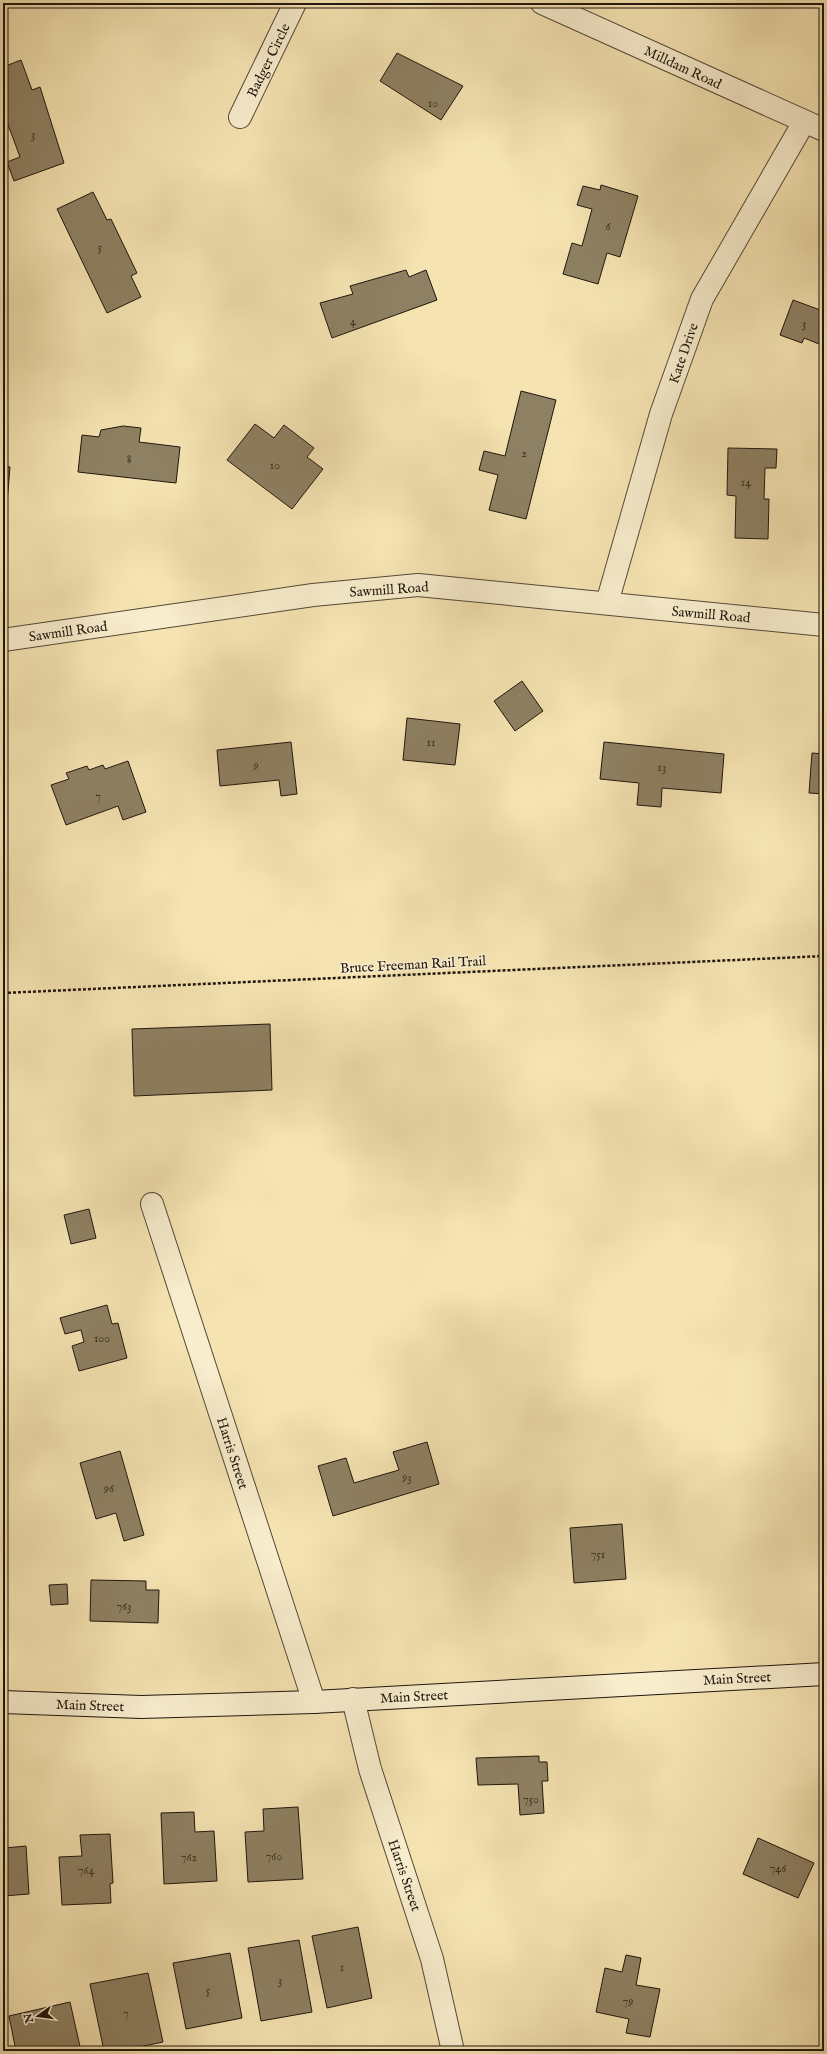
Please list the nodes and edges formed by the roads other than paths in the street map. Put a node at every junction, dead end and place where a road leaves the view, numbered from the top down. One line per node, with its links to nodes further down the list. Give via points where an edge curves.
1 (295, 3): 3 (street, Badger Circle)
2 (542, 3): 4 (street, Milldam Road)
3 (240, 117)
4 (804, 122): 5 (street, Milldam Road); 6 (street, Kate Drive, via 702,299 661,414)
5 (824, 130)
6 (607, 603): 7 (street, Sawmill Road); 8 (street, Sawmill Road, via 418,584 313,595)
7 (824, 625)
8 (3, 640)
9 (152, 1204): 13 (street, Harris Street)
10 (824, 1674): 11 (street, Main Street)
11 (353, 1700): 13 (street, Main Street); 14 (street, Harris Street, via 370,1769 432,1958)
12 (3, 1702): 13 (street, Main Street, via 141,1707)
13 (314, 1702)
14 (453, 2051)

